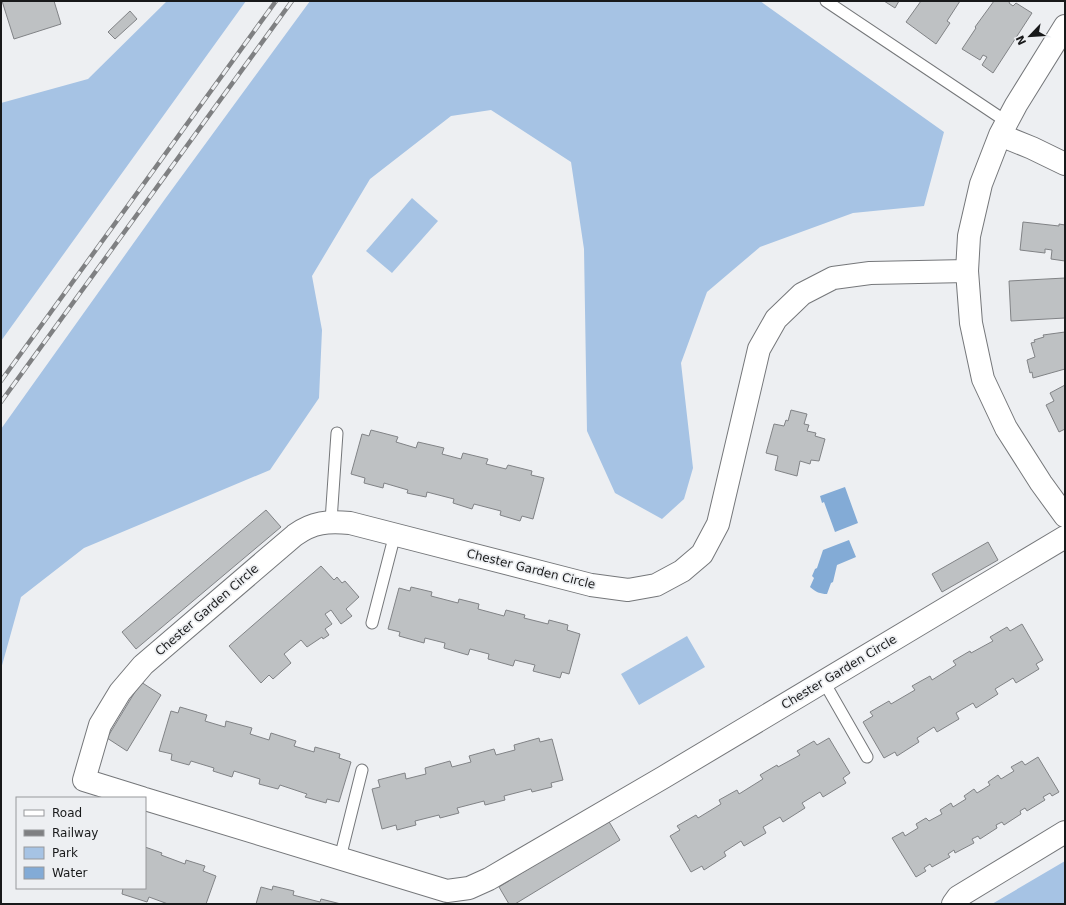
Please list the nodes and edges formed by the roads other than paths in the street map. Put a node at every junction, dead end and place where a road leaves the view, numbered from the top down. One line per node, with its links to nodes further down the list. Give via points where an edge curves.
1 (826, 1): 3 (lane)
2 (1065, 26): 3 (street)
3 (1004, 128): 4 (street, via 1032,148); 5 (street, via 981,184 969,236)
4 (1065, 164)
5 (967, 271): 7 (street, via 971,323 983,379 1006,428); 9 (street, Chester Garden Circle, via 870,274 833,278 802,294 776,319 759,349 718,524 702,554 682,571 656,585 628,590 591,585)
6 (337, 433): 8 (lane)
7 (1065, 516)
8 (331, 521): 9 (street, Chester Garden Circle); 15 (street, Chester Garden Circle, via 306,527 295,535 143,665 120,692 100,725 84,780)
9 (395, 534): 11 (lane)
10 (1065, 537): 12 (street, Chester Garden Circle)
11 (372, 623)
12 (824, 682): 13 (lane); 19 (street, Chester Garden Circle, via 489,879)
13 (867, 757)
14 (362, 770): 18 (lane)
15 (139, 797)
16 (146, 799): 18 (street, Chester Garden Circle)
17 (1065, 832): 20 (street, via 958,897)
18 (340, 858): 19 (street, Chester Garden Circle)
19 (470, 896)
20 (953, 904)

